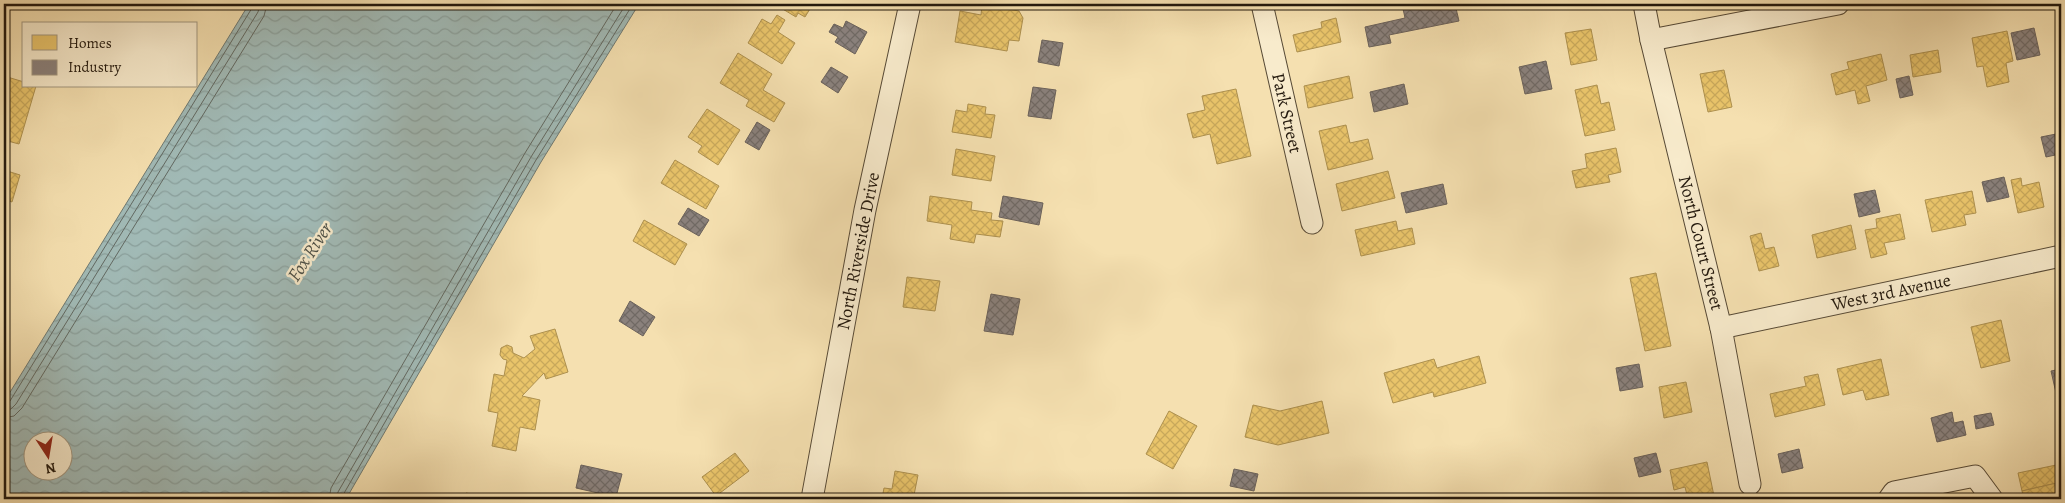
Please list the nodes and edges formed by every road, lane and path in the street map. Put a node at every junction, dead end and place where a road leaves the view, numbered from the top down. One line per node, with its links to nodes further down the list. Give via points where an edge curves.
1 (910, 4): 10 (street, North Riverside Drive, via 865,210)
2 (1262, 4): 6 (street, Park Street)
3 (1644, 4): 5 (street, North Court Street)
4 (1838, 4): 5 (street)
5 (1651, 40): 8 (street, North Court Street)
6 (1312, 223)
7 (2061, 256): 8 (street, West 3rd Avenue)
8 (1721, 328): 9 (street, North Court Street)
9 (1750, 484)
10 (812, 499)
11 (1889, 499): 12 (street, via 1894,492 1974,476)
12 (1992, 499)

